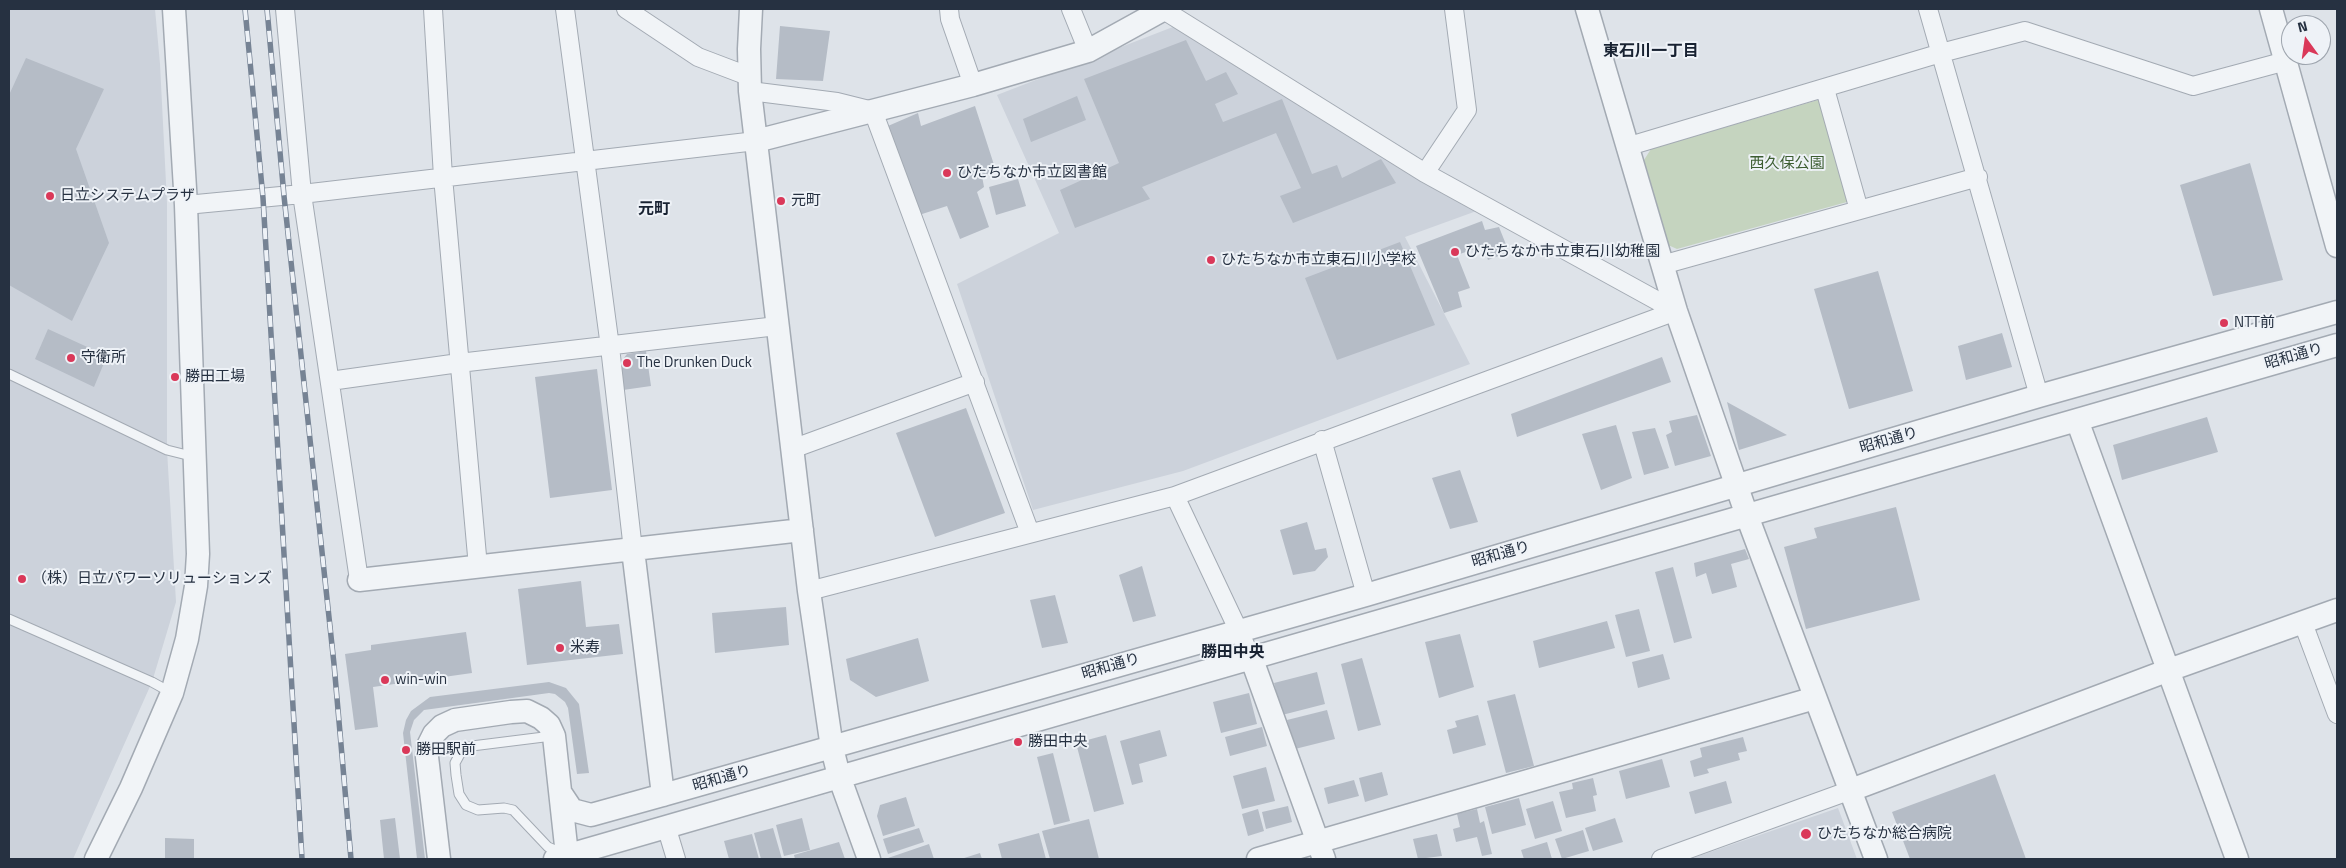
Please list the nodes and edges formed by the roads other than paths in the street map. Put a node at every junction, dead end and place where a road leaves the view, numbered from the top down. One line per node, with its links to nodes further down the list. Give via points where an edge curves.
1 (174, 9): 30 (street)
2 (285, 9): 29 (street)
3 (433, 9): 27 (street)
4 (566, 9): 25 (street)
5 (626, 9): 19 (street, via 698,57)
6 (751, 9): 19 (street)
7 (949, 9): 20 (street)
8 (1071, 9): 15 (street)
9 (1163, 9): 15 (street); 26 (street)
10 (1454, 9): 26 (street, via 1467,110)
11 (1587, 9): 24 (street)
12 (1928, 9): 16 (street)
13 (2271, 9): 14 (street)
14 (2281, 44)
15 (1088, 50): 20 (street)
16 (1941, 53): 17 (street, via 2025,31 2193,86); 21 (street); 28 (street)
17 (2281, 62)
18 (2287, 65): 32 (street)
19 (749, 84): 22 (street); 23 (street)
20 (973, 85): 22 (street)
21 (1825, 89): 24 (street); 31 (street)
22 (873, 111): 23 (street); 42 (street)
23 (756, 141): 25 (street); 36 (street)
24 (1626, 148): 33 (street)
25 (586, 160): 27 (street); 38 (street)
26 (1425, 173): 34 (street)
27 (443, 177): 29 (street); 39 (street)
28 (1978, 177): 31 (street); 43 (street)
29 (302, 194): 30 (street); 41 (street)
30 (186, 205): 47 (street)
31 (1859, 210): 33 (street)
32 (2337, 246)
33 (1662, 264): 34 (street)
34 (1676, 312): 45 (street); 48 (street)
35 (2337, 312): 43 (street, 昭和通り)
36 (777, 326): 38 (street); 46 (street)
37 (2337, 345): 44 (street, 昭和通り)
38 (610, 347): 39 (street); 53 (street)
39 (459, 363): 41 (street); 54 (street)
40 (9, 374): 47 (lane, via 168,450)
41 (330, 381): 55 (street)
42 (975, 382): 46 (street); 52 (street)
43 (2039, 396): 48 (street, 昭和通り)
44 (2077, 420): 50 (street, 昭和通り); 63 (street)
45 (1322, 440): 49 (street); 57 (street)
46 (792, 449): 51 (street)
47 (195, 457): 64 (street, via 196,586 187,639)
48 (1737, 486): 50 (street); 57 (street, 昭和通り)
49 (1175, 496): 52 (street); 61 (street)
50 (1746, 514): 62 (street, 昭和通り); 65 (street)
51 (802, 530): 53 (street); 56 (street)
52 (1030, 534): 56 (street)
53 (633, 550): 54 (street); 72 (street)
54 (478, 567): 55 (street)
55 (359, 580)
56 (809, 591): 68 (street)
57 (1366, 595): 61 (street, 昭和通り)
58 (2337, 610): 60 (street)
59 (9, 619): 64 (lane)
60 (2303, 623): 63 (street); 66 (street)
61 (1238, 631): 62 (street); 68 (street, 昭和通り)
62 (1251, 657): 69 (street, 昭和通り); 74 (street)
63 (2169, 670): 70 (street); 83 (street)
64 (172, 693): 76 (street)
65 (1815, 698): 70 (street); 74 (street)
66 (2337, 714)
67 (554, 736): 71 (street); 75 (lane, via 472,746 461,752 455,763 459,794 466,805 478,810 513,810); 77 (street, via 549,725 527,712 455,720 434,734 426,757)
68 (832, 748): 69 (street); 72 (street, 昭和通り)
69 (839, 776): 73 (street, 昭和通り); 79 (street)
70 (1851, 790): 81 (street); 82 (street)
71 (562, 795): 72 (street, 昭和通り, via 572,810 592,815); 75 (street)
72 (663, 796)
73 (666, 826): 75 (street, 昭和通り); 78 (street)
74 (1320, 851): 80 (street)
75 (561, 857)
76 (96, 859)
77 (439, 859)
78 (676, 859)
79 (869, 859)
80 (1258, 859)
81 (1661, 859)
82 (1876, 859)
83 (2237, 859)

